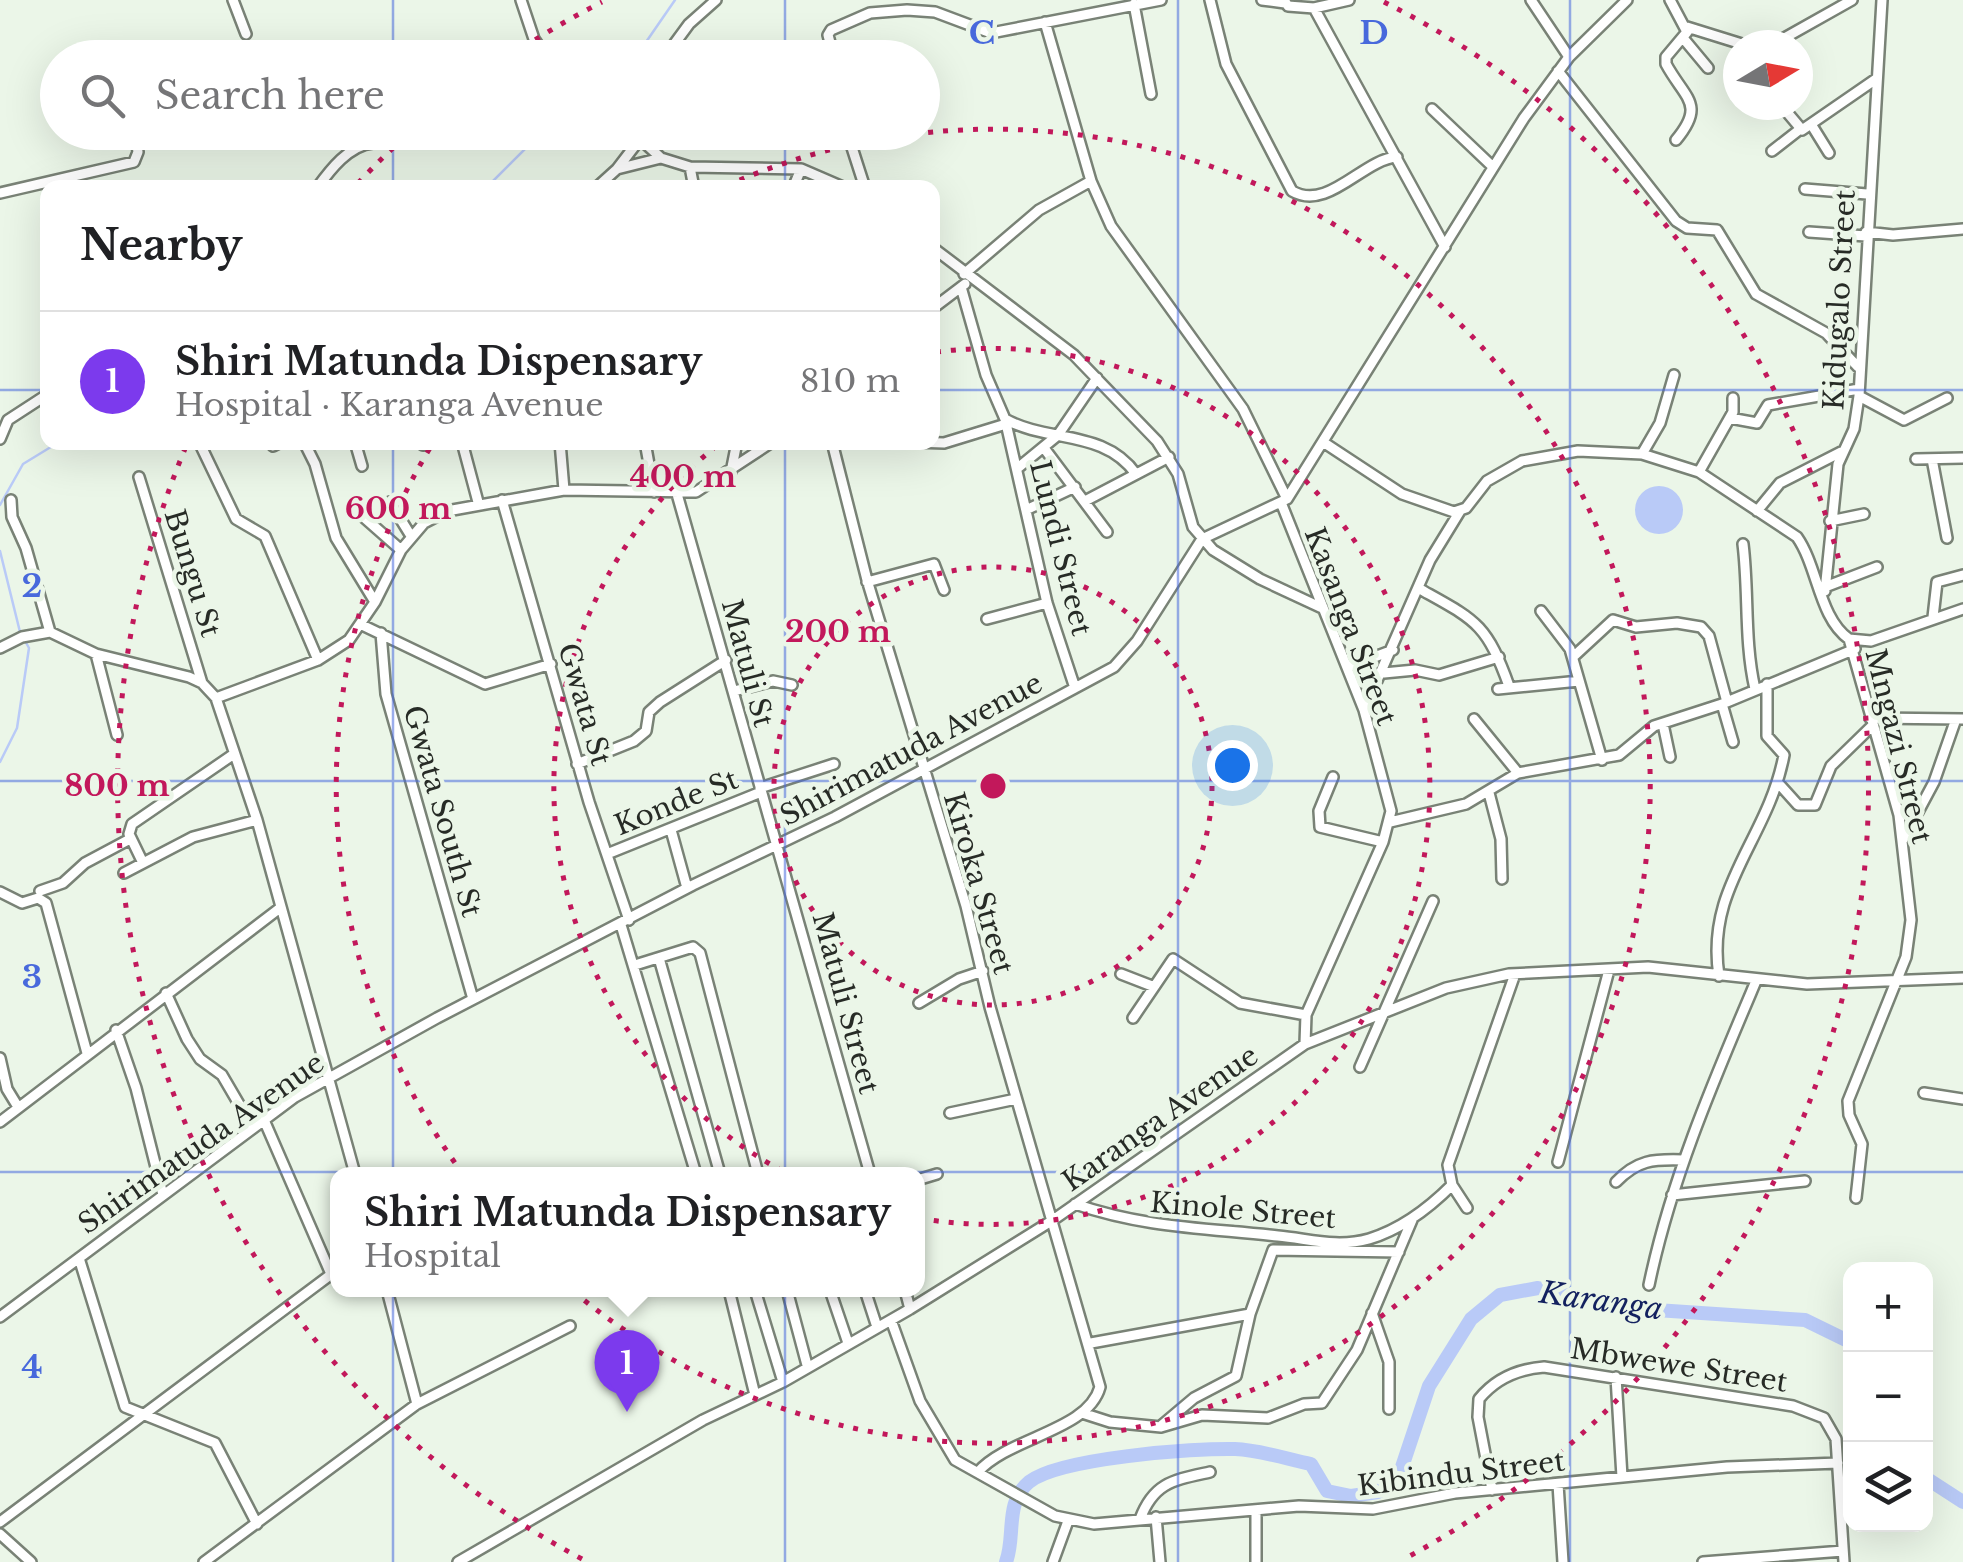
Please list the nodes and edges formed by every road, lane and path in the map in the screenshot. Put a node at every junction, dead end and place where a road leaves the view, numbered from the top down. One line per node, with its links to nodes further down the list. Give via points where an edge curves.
1 (233, 0): 23 (street)
2 (522, 0): 24 (street)
3 (716, 0): 25 (street)
4 (1160, 0): 15 (street)
5 (1210, 0): 45 (street, via 1226,64 1292,191 1315,195)
6 (1262, 0): 13 (street)
7 (1349, 0): 18 (street)
8 (1531, 0): 28 (street)
9 (1627, 0): 28 (street)
10 (1670, 0): 22 (street)
11 (1852, 0): 21 (street)
12 (1882, 0): 31 (street, Kidugalo Street)
13 (1284, 1): 18 (street)
14 (864, 2): 19 (street)
15 (1134, 4): 17 (street); 32 (street)
16 (906, 5): 19 (street); 20 (street, via 991,33)
17 (1093, 5): 20 (street)
18 (1314, 8): 45 (street)
19 (870, 13): 26 (street, via 837,24)
20 (1045, 22): 58 (street, Kasanga Street)
21 (1799, 30)
22 (1685, 32): 27 (street); 29 (street); 37 (street, via 1665,60 1693,110)
23 (246, 34)
24 (535, 40)
25 (677, 40)
26 (828, 40)
27 (1723, 40)
28 (1569, 57): 30 (street)
29 (1708, 68)
30 (1558, 71): 48 (street); 71 (street, via 1676,222 1717,230 1756,294 1826,334)
31 (1876, 79): 35 (street); 62 (street, Kidugalo Street)
32 (1151, 94)
33 (1432, 109): 48 (street)
34 (1792, 120): 36 (street)
35 (1811, 124): 36 (street); 44 (street)
36 (1800, 130): 43 (street)
37 (1676, 140)
38 (138, 150): 51 (street, via 134,162)
39 (355, 150): 52 (street)
40 (628, 150): 50 (street)
41 (652, 150): 46 (street)
42 (853, 150): 57 (street)
43 (1772, 150)
44 (1829, 153)
45 (1396, 157): 66 (street)
46 (661, 158): 47 (street); 50 (street)
47 (690, 167): 49 (street); 54 (street)
48 (1492, 167): 66 (street)
49 (800, 168): 55 (street); 56 (street)
50 (617, 169): 53 (street)
51 (56, 180)
52 (324, 180)
53 (605, 180)
54 (692, 180)
55 (796, 180)
56 (827, 180)
57 (862, 180)
58 (1092, 182): 68 (street, via 1039,210); 115 (street, Kasanga Street, via 1122,244 1243,409)
59 (40, 184): 61 (street)
60 (1805, 189): 62 (street)
61 (0, 193)
62 (1867, 194): 65 (street, Kidugalo Street)
63 (1963, 229): 65 (street)
64 (1809, 232): 65 (street)
65 (1866, 234): 71 (street, Kidugalo Street)
66 (1445, 247): 83 (street)
67 (940, 254): 68 (street)
68 (968, 277): 69 (street); 73 (street)
69 (960, 287): 70 (street); 79 (street, Lundi Street)
70 (940, 303)
71 (1859, 368): 74 (street, Kidugalo Street)
72 (1674, 375): 95 (street, via 1660,423)
73 (1097, 378): 80 (street); 96 (street)
74 (1859, 392): 76 (street, via 1904,420); 78 (street, via 1768,405 1758,422); 94 (street, Kidugalo Street, via 1854,428)
75 (1733, 398): 78 (street)
76 (1948, 398)
77 (40, 399): 81 (street, via 17,412)
78 (1730, 418): 103 (street)
79 (1005, 421): 80 (street); 82 (street); 101 (street, Lundi Street)
80 (1058, 435): 84 (street); 104 (street, via 1108,448)
81 (0, 440)
82 (940, 442)
83 (1324, 442): 115 (street); 117 (street, via 1402,494)
84 (1044, 448): 101 (street); 106 (street)
85 (202, 450): 152 (street, via 236,518 264,536)
86 (308, 450): 135 (street, via 336,538)
87 (357, 450): 100 (street)
88 (464, 450): 114 (street)
89 (561, 450): 107 (street)
90 (646, 450): 108 (street)
91 (736, 450): 102 (street)
92 (761, 450): 102 (street)
93 (834, 450): 130 (street, Kiroka Street)
94 (1841, 452): 118 (street, via 1780,484); 121 (street, Kidugalo Street)
95 (1642, 454): 103 (street, Mngazi Street); 117 (street, Mngazi Street, via 1578,451 1522,460 1486,481)
96 (1170, 457): 104 (street); 124 (street)
97 (1963, 458): 98 (street)
98 (1932, 459): 99 (street); 125 (street)
99 (1916, 460)
100 (362, 466)
101 (1019, 467): 116 (street, Lundi Street)
102 (731, 472): 109 (street, via 696,492)
103 (1699, 472): 118 (street, Mngazi Street)
104 (1136, 474): 112 (street)
105 (139, 477): 158 (street, Bungu St)
106 (1075, 487): 112 (street); 116 (street)
107 (564, 490): 108 (street); 111 (street)
108 (654, 492): 109 (street)
109 (676, 494): 153 (street, Matuli St)
110 (12, 500): 143 (street)
111 (502, 500): 114 (street); 154 (street, Gwata St)
112 (1085, 501): 122 (street)
113 (390, 502): 123 (street)
114 (478, 502): 123 (street, via 447,511)
115 (1284, 502): 124 (street); 137 (street, Kasanga Street)
116 (1028, 509): 136 (street, Lundi Street)
117 (1460, 511): 132 (street, Mngazi Street)
118 (1757, 511): 134 (street, Mngazi Street, via 1798,537)
119 (358, 514): 127 (street)
120 (1864, 514): 121 (street)
121 (1830, 521): 131 (street, Kidugalo Street)
122 (1108, 532)
123 (411, 536): 127 (street)
124 (1202, 538): 137 (street, via 1250,573); 162 (street, Shirimatuda Avenue, via 1126,657)
125 (1946, 538)
126 (1743, 544): 164 (street)
127 (401, 550): 135 (street)
128 (1877, 567): 131 (street)
129 (1963, 575): 140 (street, via 1937,582)
130 (868, 582): 133 (street, via 934,564); 180 (street, Kiroka Street)
131 (1825, 587): 134 (street, Kidugalo Street)
132 (1418, 588): 148 (street, Mngazi Street); 150 (street, via 1480,624)
133 (944, 590)
134 (1825, 599): 146 (street, Mngazi Street)
135 (376, 602): 142 (street)
136 (1047, 603): 141 (street); 162 (street, Lundi Street)
137 (1322, 608): 155 (street, Kasanga Street)
138 (1963, 609): 140 (street)
139 (1541, 611): 151 (street)
140 (1933, 618): 146 (street)
141 (987, 619)
142 (362, 626): 145 (street); 152 (street)
143 (50, 632): 147 (street); 149 (street)
144 (0, 634): 147 (street)
145 (381, 634): 154 (street, via 485,684); 215 (street, Gwata South St, via 386,694)
146 (1850, 644): 159 (street); 171 (street, Mngazi Street)
147 (4, 646)
148 (1393, 650): 155 (street); 156 (street, Mngazi Street)
149 (96, 654): 158 (street); 173 (street)
150 (1499, 657): 156 (street, via 1439,675); 161 (street)
151 (1573, 657): 157 (street); 167 (street, via 1613,620 1692,624 1710,636)
152 (318, 660): 166 (street)
153 (726, 660): 165 (street, Matuli St); 178 (street, via 660,702 644,734)
154 (552, 664): 178 (street, Gwata St)
155 (1348, 668): 168 (street, Kasanga Street)
156 (1384, 672): 168 (street, Mngazi Street)
157 (1579, 681): 161 (street); 177 (street)
158 (202, 683): 166 (street)
159 (1767, 684): 164 (street); 183 (street, via 1767,736 1784,756)
160 (792, 685): 165 (street, via 773,681)
161 (1510, 686): 163 (street)
162 (1075, 688): 180 (street, Shirimatuda Avenue)
163 (1498, 688)
164 (1755, 689): 167 (street)
165 (734, 691): 184 (street, Matuli St)
166 (216, 698): 175 (street)
167 (1725, 703): 172 (street); 174 (street)
168 (1364, 710): 187 (street, Kasanga Street)
169 (1474, 719): 181 (street)
170 (1959, 719): 171 (street); 190 (street)
171 (1870, 722): 183 (street, via 1831,766 1815,806 1798,805); 190 (street, Mngazi Street)
172 (1663, 724): 176 (street); 177 (street, via 1630,750)
173 (116, 735)
174 (1734, 742)
175 (234, 754): 186 (street); 189 (street, via 132,824)
176 (1670, 757)
177 (1602, 760): 181 (street)
178 (578, 764): 193 (street, Gwata St)
179 (834, 764): 184 (street, Konde St)
180 (923, 770): 192 (street, Shirimatuda Avenue); 206 (street, Kiroka Street)
181 (1518, 773): 185 (street)
182 (1333, 777): 191 (street, via 1320,828)
183 (1779, 784): 209 (street, via 1765,822 1726,886 1716,929)
184 (760, 790): 188 (street, Konde St); 192 (street, Matuli St)
185 (1489, 794): 187 (street); 196 (street, via 1501,839)
186 (257, 820): 194 (street, via 193,836); 201 (street)
187 (1390, 822): 191 (street)
188 (671, 830): 193 (street, Konde St); 197 (street)
189 (130, 839): 194 (street); 198 (street)
190 (1903, 840): 211 (street, Mngazi Street, via 1910,941)
191 (1383, 842): 218 (street)
192 (777, 844): 197 (street, Shirimatuda Avenue); 240 (street, Matuli Street)
193 (607, 854): 202 (street, Gwata St)
194 (143, 863): 195 (street)
195 (124, 873)
196 (1502, 879)
197 (687, 888): 202 (street, Shirimatuda Avenue)
198 (40, 891)
199 (0, 892): 222 (street, via 22,903 46,903)
200 (1433, 901): 217 (street)
201 (280, 908): 214 (street); 225 (street)
202 (625, 922): 204 (street, Gwata St); 215 (street, Shirimatuda Avenue)
203 (659, 958): 204 (street); 238 (street); 239 (street, via 692,947 700,954)
204 (636, 970): 237 (street, Gwata St)
205 (1609, 970): 208 (street, Karanga Avenue); 209 (street, Karanga Avenue, via 1648,967); 235 (street)
206 (982, 971): 216 (street); 228 (street, Kiroka Street)
207 (1121, 974): 213 (street)
208 (1514, 974): 217 (street, Karanga Avenue, via 1466,982); 245 (street, via 1448,1164)
209 (1719, 976): 212 (street, Karanga Avenue)
210 (1963, 978): 211 (street, Karanga Avenue)
211 (1895, 980): 212 (street, Karanga Avenue); 248 (street, Mngazi Street, via 1848,1101 1864,1159)
212 (1756, 981): 234 (street)
213 (1152, 986): 218 (street, via 1173,959 1240,1003); 219 (street)
214 (166, 993): 220 (street); 233 (street, via 187,1040 222,1074)
215 (473, 999): 225 (street, Shirimatuda Avenue)
216 (919, 1004)
217 (1380, 1014): 221 (street, Karanga Avenue); 224 (street)
218 (1306, 1016): 221 (street)
219 (1133, 1018)
220 (116, 1030): 222 (street); 247 (street)
221 (1305, 1044): 249 (street, Karanga Avenue)
222 (87, 1053): 229 (street)
223 (0, 1058): 229 (street)
224 (1360, 1067)
225 (328, 1078): 231 (street, Shirimatuda Avenue); 236 (street)
226 (1924, 1093): 227 (street)
227 (1963, 1099)
228 (1016, 1100): 230 (street); 251 (street, Kiroka Street)
229 (18, 1107): 232 (street)
230 (950, 1113)
231 (264, 1120): 233 (street, Shirimatuda Avenue); 255 (street)
232 (0, 1122)
233 (253, 1128): 247 (street, Shirimatuda Avenue)
234 (1683, 1160): 243 (street, via 1644,1160); 246 (street)
235 (1558, 1162)
236 (353, 1167)
237 (694, 1167)
238 (718, 1167)
239 (756, 1167)
240 (868, 1167)
241 (937, 1174): 242 (street)
242 (925, 1178)
243 (1616, 1182)
244 (1805, 1182): 246 (street)
245 (1452, 1185): 250 (street); 252 (street, Kinole Street)
246 (1672, 1195): 257 (street)
247 (163, 1196): 254 (street, Shirimatuda Avenue)
248 (1856, 1198)
249 (1075, 1204): 251 (street, Karanga Avenue); 252 (street, Kinole Street, via 1125,1222 1314,1244 1369,1239)
250 (1467, 1208)
251 (1053, 1220): 265 (street, Karanga Avenue); 273 (street, Kiroka Street)
252 (1412, 1220): 253 (street)
253 (1399, 1252): 266 (street); 267 (street, via 1273,1250)
254 (79, 1258): 268 (street, Shirimatuda Avenue); 281 (street, via 125,1408)
255 (330, 1263)
256 (330, 1275): 281 (street)
257 (1650, 1285)
258 (389, 1297): 278 (street)
259 (730, 1297): 277 (street)
260 (757, 1297): 276 (street)
261 (789, 1297): 274 (street)
262 (832, 1297): 272 (street)
263 (867, 1297): 271 (street)
264 (906, 1297): 265 (street)
265 (910, 1309): 269 (street, Karanga Avenue)
266 (1372, 1313): 279 (street, via 1389,1362); 282 (street, via 1322,1404 1268,1418 1202,1415)
267 (1250, 1314): 273 (street); 282 (street, via 1236,1376 1194,1398)
268 (0, 1316)
269 (890, 1320): 271 (street, Karanga Avenue); 284 (street, via 942,1444)
270 (570, 1326): 278 (street)
271 (877, 1327): 272 (street, Karanga Avenue)
272 (848, 1343): 274 (street, Karanga Avenue)
273 (1091, 1343): 280 (street, Kiroka Street, via 1100,1388)
274 (807, 1364): 276 (street, Karanga Avenue)
275 (1616, 1377): 283 (street, Mbwewe Street, via 1812,1410 1830,1425); 286 (street); 288 (street, Mbwewe Street, via 1527,1368 1488,1388 1478,1417)
276 (783, 1382): 277 (street, Karanga Avenue)
277 (755, 1395): 300 (street, Karanga Avenue)
278 (417, 1404): 295 (street)
279 (1390, 1408)
280 (1082, 1413): 282 (street); 284 (street, via 1003,1450)
281 (142, 1414): 293 (street); 295 (street, via 215,1443)
282 (1161, 1427)
283 (1838, 1463): 286 (street, Kibindu Street); 297 (street, Mbwewe Street)
284 (978, 1472): 294 (street, Kibindu Street)
285 (1210, 1472): 292 (street, via 1160,1485)
286 (1622, 1477): 287 (street, Kibindu Street)
287 (1558, 1484): 288 (street, Kibindu Street); 304 (street)
288 (1492, 1490): 290 (street, Kibindu Street, via 1373,1510)
289 (0, 1506): 293 (street)
290 (1256, 1510): 291 (street, Kibindu Street); 303 (street)
291 (1156, 1517): 292 (street, Kibindu Street); 302 (street)
292 (1140, 1519): 294 (street, Kibindu Street)
293 (2, 1521)
294 (1068, 1521): 301 (street)
295 (257, 1524): 299 (street)
296 (0, 1534): 298 (street)
297 (1844, 1556): 305 (street)
298 (30, 1562)
299 (204, 1562)
300 (458, 1562)
301 (1053, 1562)
302 (1160, 1562)
303 (1256, 1562)
304 (1562, 1562)
305 (1703, 1562)

